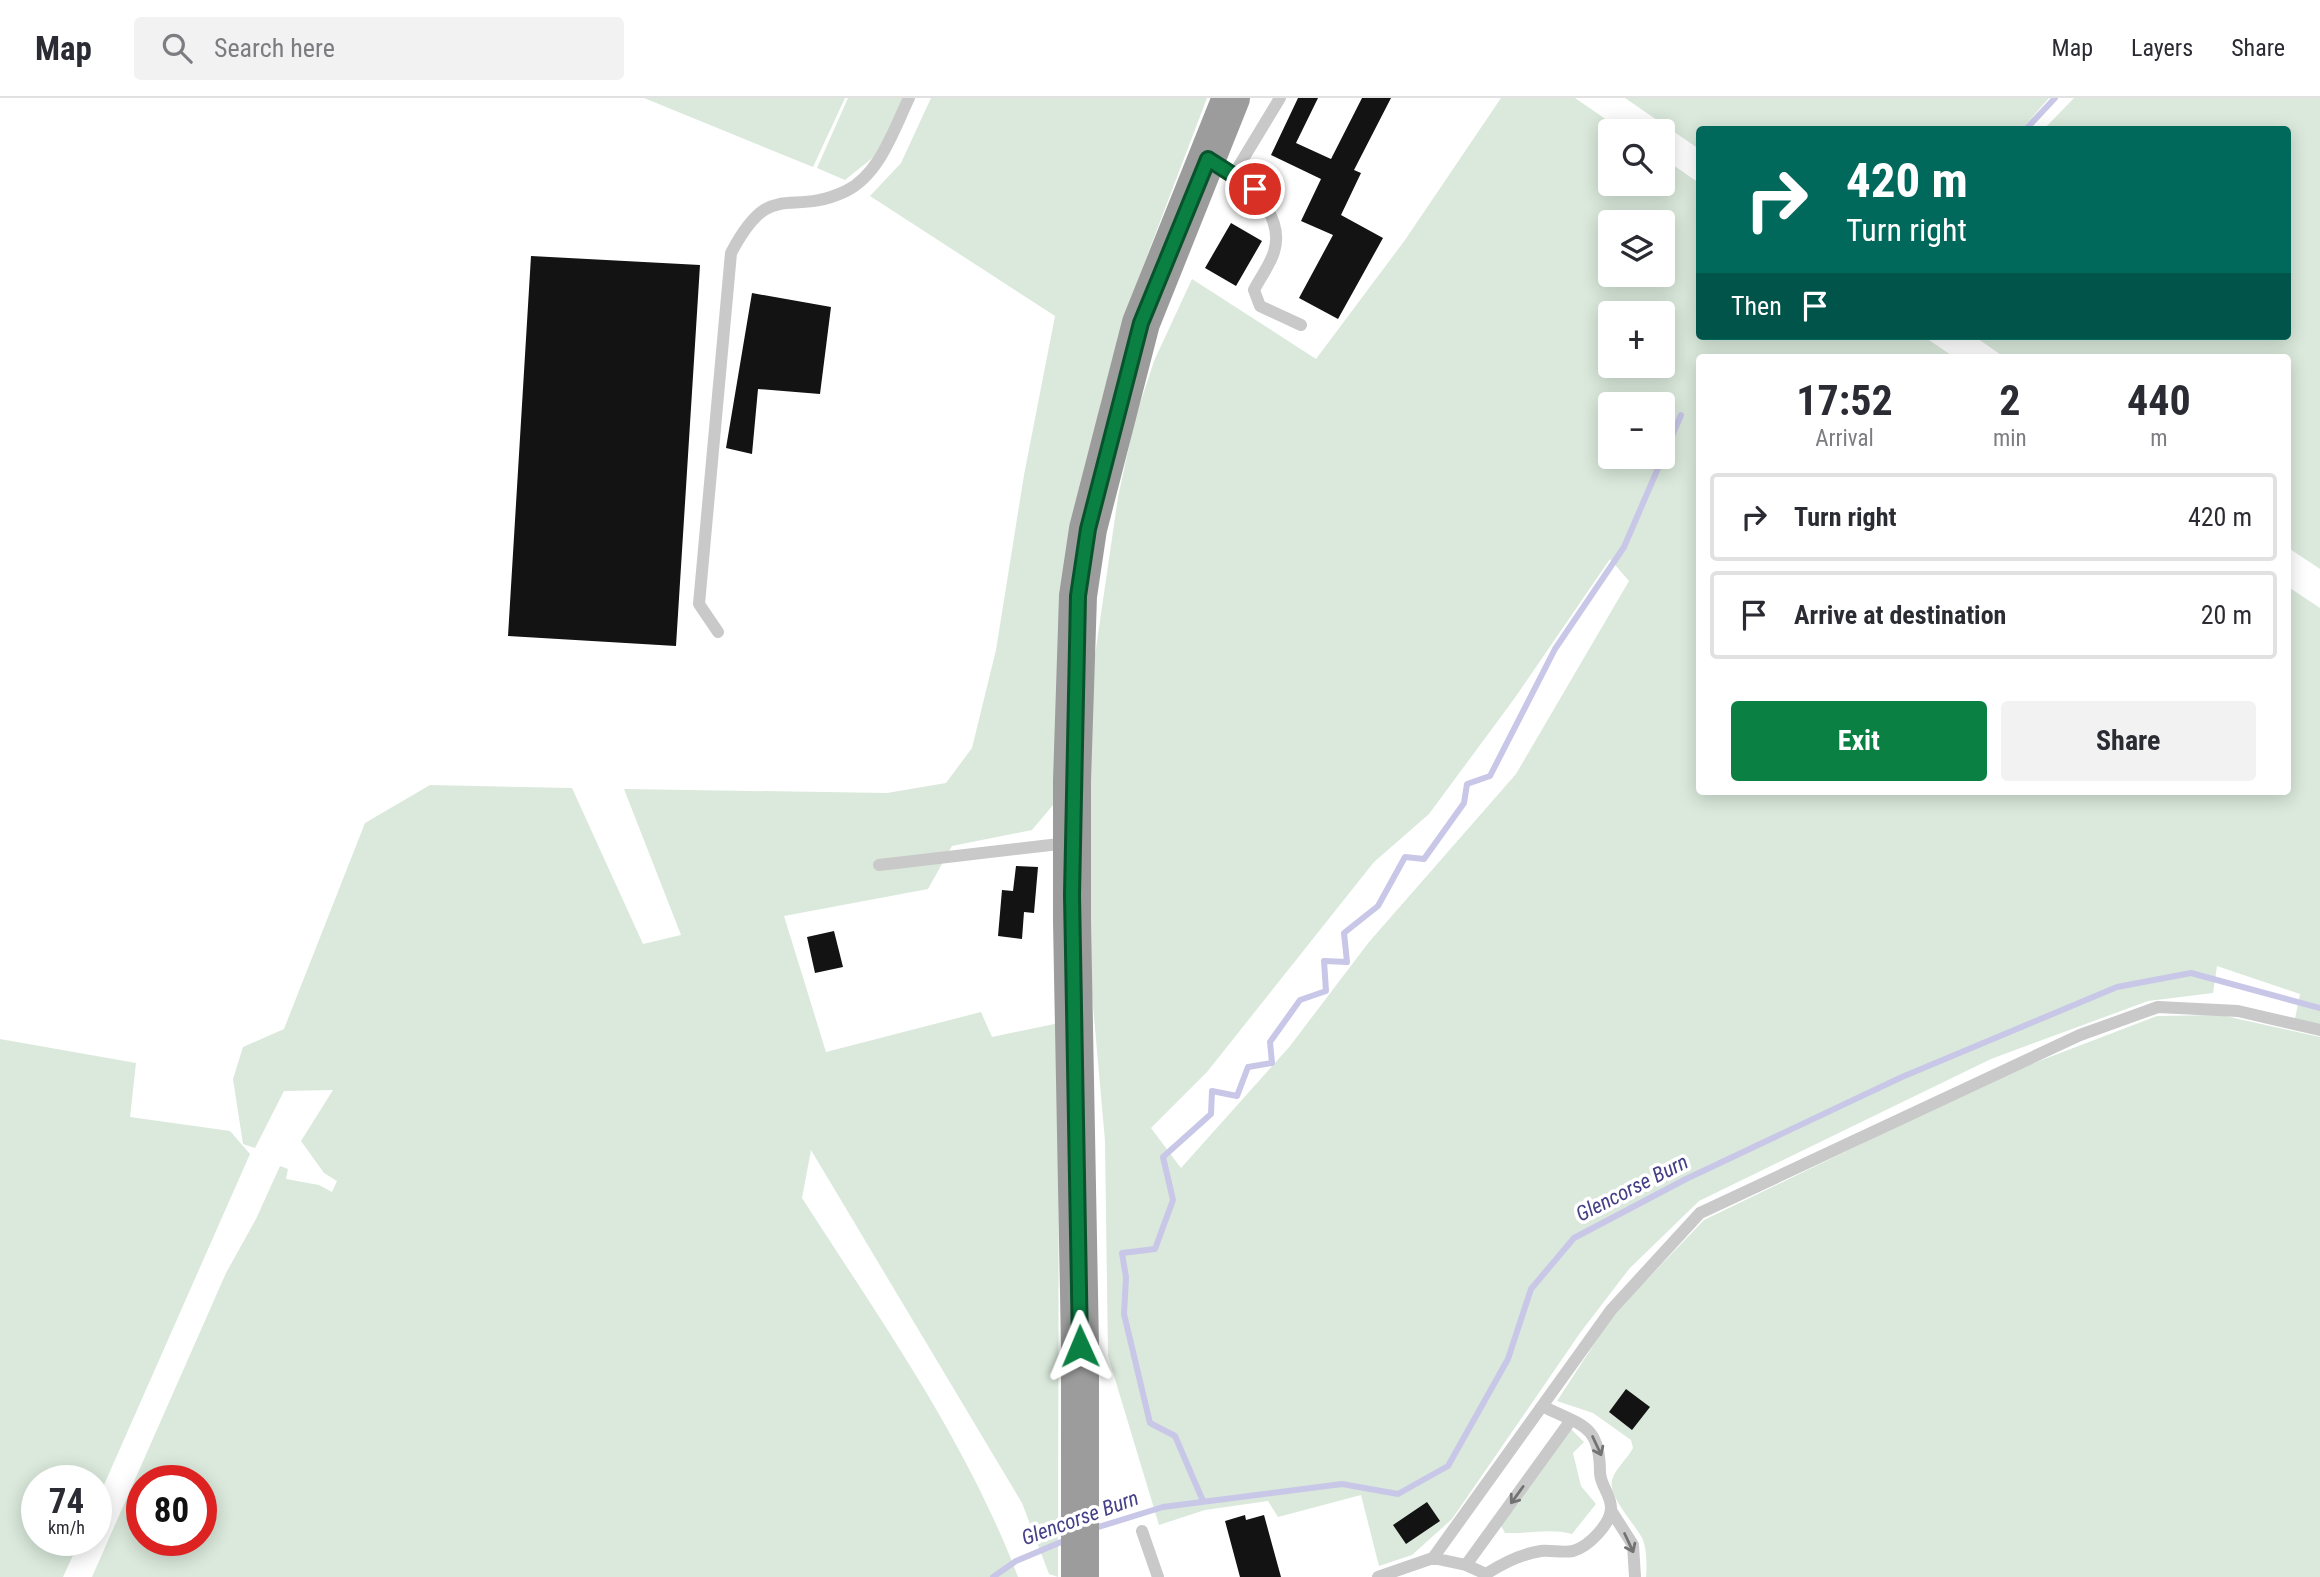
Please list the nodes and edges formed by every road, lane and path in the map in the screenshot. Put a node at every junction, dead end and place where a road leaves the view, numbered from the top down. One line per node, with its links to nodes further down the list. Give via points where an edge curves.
1 (909, 98): 6 (lane, via 877,163 847,190 768,205 746,224 731,253 699,604)
2 (1231, 98): 4 (highway)
3 (1280, 98): 4 (lane)
4 (1221, 167): 5 (lane, via 1255,189 1275,230 1275,250 1254,290 1260,306); 7 (highway, via 1141,323 1088,529 1078,596)
5 (1301, 325)
6 (718, 632)
7 (1072, 843): 8 (lane); 17 (highway)
8 (879, 865)
9 (2320, 1030): 10 (lane, via 2238,1011 2158,1007 2080,1035 1700,1213 1611,1310)
10 (1544, 1407): 11 (lane); 14 (lane)
11 (1571, 1420): 12 (lane, one-way to 12, via 1599,1443 1602,1485); 15 (lane, one-way to 15)
12 (1612, 1512): 16 (lane, via 1601,1531 1574,1550 1508,1560); 20 (lane, one-way to 20, via 1633,1545)
13 (1142, 1531): 18 (lane)
14 (1433, 1558): 15 (lane); 19 (lane)
15 (1466, 1565): 16 (lane)
16 (1489, 1575)
17 (1080, 1577)
18 (1158, 1577)
19 (1378, 1577)
20 (1635, 1577)

